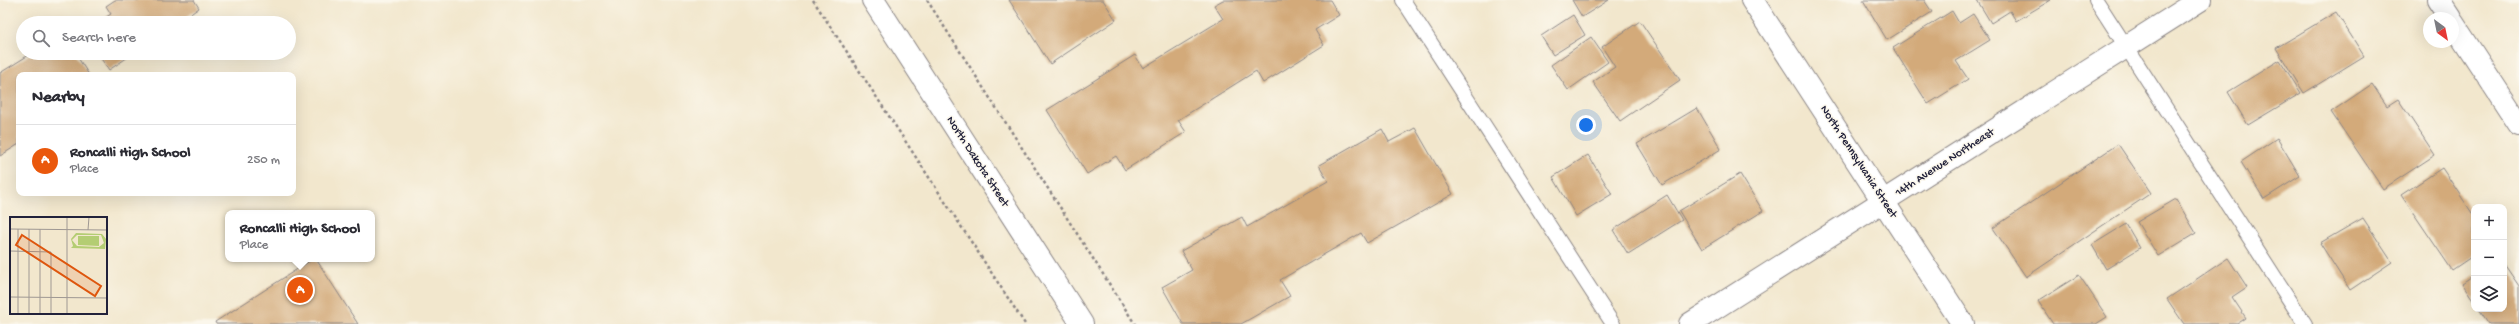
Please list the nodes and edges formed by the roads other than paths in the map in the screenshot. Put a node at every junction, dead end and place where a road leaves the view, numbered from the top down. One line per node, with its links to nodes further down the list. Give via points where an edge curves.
1 (873, 0): 12 (street, North Dakota Street)
2 (1403, 0): 13 (lane)
3 (1752, 0): 11 (street, North Pennsylvania Street)
4 (2096, 0): 9 (lane)
5 (2200, 0): 9 (street, 14th Avenue Northeast)
6 (2438, 0): 7 (street)
7 (2446, 12)
8 (2459, 32): 10 (street)
9 (2126, 47): 11 (street, 14th Avenue Northeast); 16 (lane)
10 (2519, 124)
11 (1884, 202): 14 (street, 14th Avenue Northeast); 15 (street, North Pennsylvania Street)
12 (1082, 324)
13 (1613, 324)
14 (1690, 324)
15 (1963, 324)
16 (2304, 324)

